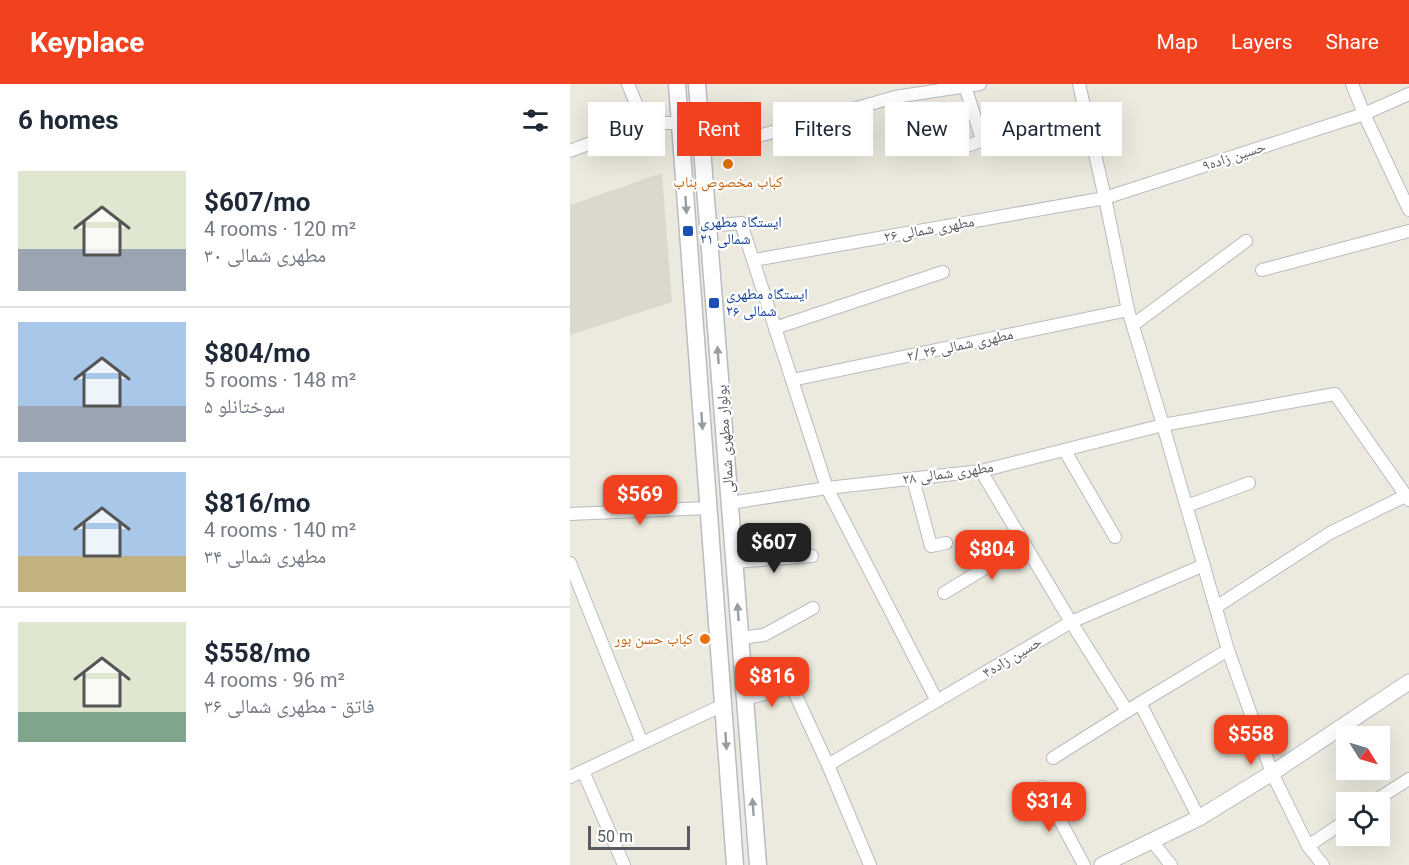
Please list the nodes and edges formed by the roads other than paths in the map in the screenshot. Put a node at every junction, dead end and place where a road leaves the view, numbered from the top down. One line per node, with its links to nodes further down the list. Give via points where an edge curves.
1 (628, 84): 9 (street)
2 (677, 84): 10 (main road, بولوار مطهری شمالی)
3 (698, 84): 11 (main road, بولوار مطهری شمالی)
4 (980, 84): 7 (street)
5 (1079, 84): 19 (street)
6 (1352, 84): 12 (street)
7 (965, 86): 13 (street, via 895,97); 14 (street)
8 (1409, 94): 12 (street, حسین زاده۹)
9 (635, 102)
10 (678, 102)
11 (699, 102)
12 (1364, 114): 19 (street, حسین زاده۹); 20 (street)
13 (761, 135)
14 (981, 137)
15 (588, 144): 16 (street)
16 (570, 151)
17 (682, 156): 40 (main road, بولوار مطهری شمالی, one-way to 40)
18 (703, 156): 21 (main road, بولوار مطهری شمالی)
19 (1105, 198): 24 (street, مطهری شمالی ۲۶); 27 (street)
20 (1409, 210)
21 (708, 226): 24 (street, via 741,223); 38 (main road, بولوار مطهری شمالی, one-way to 21)
22 (1409, 231): 25 (street)
23 (1246, 241): 28 (street)
24 (754, 260): 29 (street)
25 (1262, 270)
26 (943, 272): 29 (street)
27 (1128, 310): 28 (street); 30 (street, مطهری شمالی ۲۶ /۲)
28 (1133, 325): 31 (street)
29 (776, 328): 30 (street)
30 (792, 380): 36 (street)
31 (1164, 425): 32 (street, مطهری شمالی ۲۸); 37 (street, مطهری شمالی ۲۸, via 1335,394); 39 (street)
32 (1065, 451): 33 (street, مطهری شمالی ۲۸); 42 (street)
33 (981, 471): 34 (street, مطهری شمالی ۲۸); 44 (street)
34 (913, 478): 36 (street, مطهری شمالی ۲۸); 43 (street, via 931,546)
35 (1249, 483): 39 (street)
36 (827, 488): 38 (street, مطهری شمالی ۲۸); 57 (street)
37 (1407, 498): 50 (street, via 1330,533)
38 (730, 503): 46 (main road, بولوار مطهری شمالی)
39 (1187, 506): 48 (street)
40 (708, 508): 41 (street); 59 (main road, بولوار مطهری شمالی)
41 (570, 514)
42 (1114, 537)
43 (946, 543)
44 (1025, 544): 49 (street); 52 (street)
45 (812, 556): 46 (street)
46 (734, 562): 53 (main road, بولوار مطهری شمالی, one-way to 46)
47 (570, 563): 61 (street)
48 (1204, 565): 50 (street); 52 (street, حسین زاده۴)
49 (944, 593)
50 (1216, 607): 54 (street)
51 (813, 608): 53 (street, via 765,635)
52 (1071, 622): 57 (street, حسین زاده۴); 60 (street)
53 (740, 638): 56 (main road, بولوار مطهری شمالی)
54 (1228, 650): 58 (street); 65 (street)
55 (1409, 682): 65 (street)
56 (745, 699): 63 (street, via 792,687); 74 (main road, بولوار مطهری شمالی, one-way to 56)
57 (937, 701): 63 (street, حسین زاده۴)
58 (1140, 703): 60 (street); 70 (street)
59 (723, 705): 61 (street); 75 (main road, بولوار مطهری شمالی, one-way to 75)
60 (1127, 711): 62 (street)
61 (642, 743): 64 (street)
62 (1053, 758)
63 (828, 765): 77 (street)
64 (583, 771): 66 (street); 76 (street)
65 (1272, 773): 70 (street); 73 (street)
66 (570, 777)
67 (1409, 779): 69 (street)
68 (1041, 788): 78 (street)
69 (1389, 792)
70 (1199, 818): 72 (street)
71 (1336, 827): 73 (street)
72 (1152, 841): 79 (street); 80 (street)
73 (1308, 846): 81 (street)
74 (758, 862): 75 (main road)
75 (735, 864)
76 (624, 865)
77 (870, 865)
78 (1084, 865)
79 (1102, 865)
80 (1171, 865)
81 (1323, 865)

